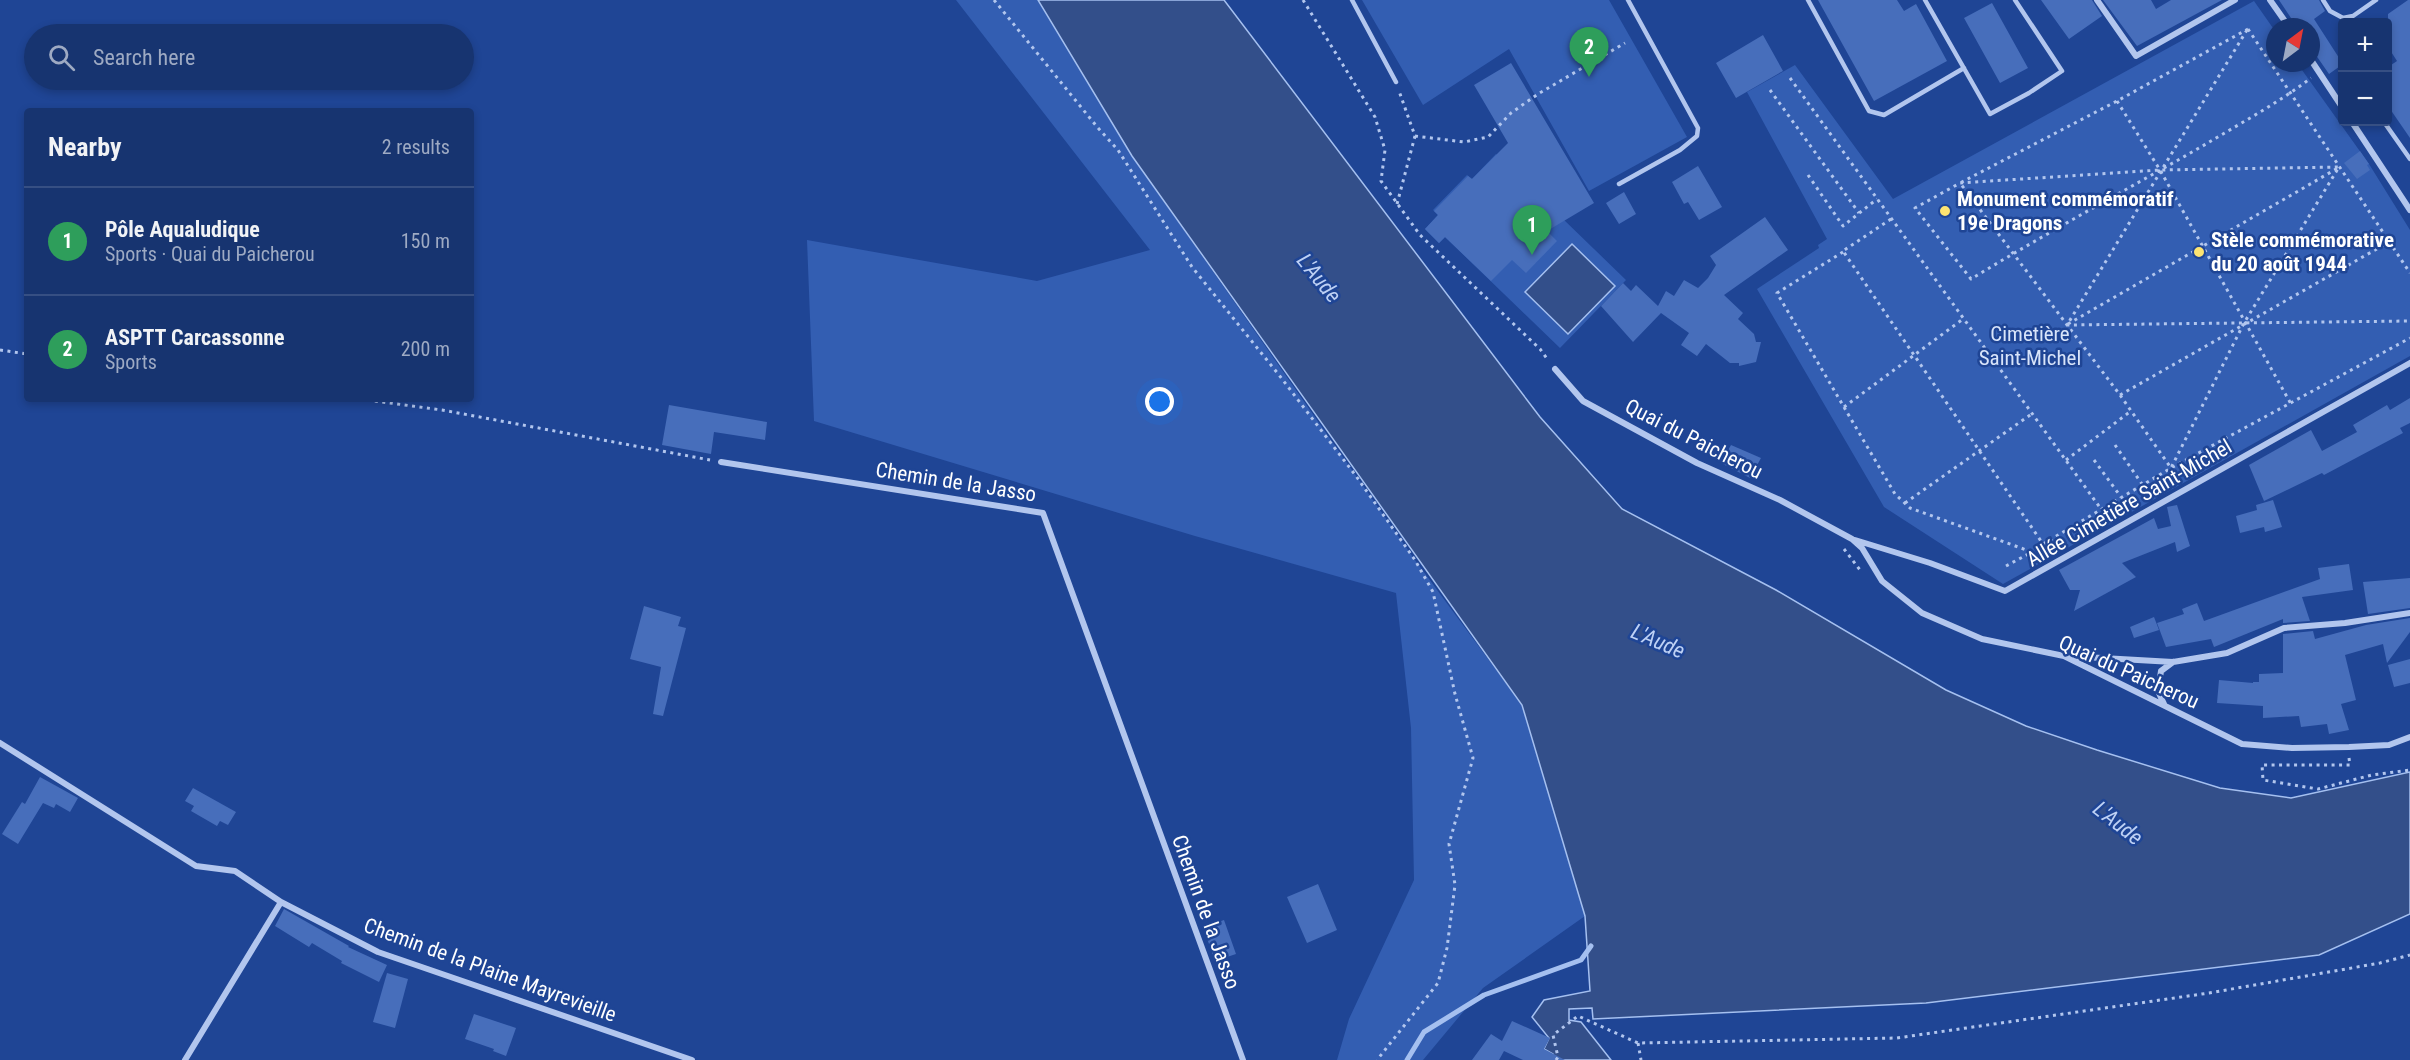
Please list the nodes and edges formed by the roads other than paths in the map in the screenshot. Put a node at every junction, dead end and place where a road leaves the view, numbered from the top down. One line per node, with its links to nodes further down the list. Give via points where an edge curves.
1 (1352, 0): 16 (lane)
2 (1628, 0): 21 (lane, via 1698,128 1697,136 1680,150)
3 (1808, 0): 14 (lane, via 1869,111 1884,115)
4 (1925, 0): 14 (lane)
5 (2014, 0): 14 (lane, via 2062,71 1990,114)
6 (2097, 0): 7 (street, via 2136,56)
7 (2235, 0)
8 (2270, 0): 11 (street)
9 (2322, 0): 12 (lane)
10 (2376, 0): 13 (lane)
11 (2283, 18)
12 (2342, 18)
13 (2349, 18)
14 (1964, 68)
15 (2319, 72): 17 (street)
16 (1396, 82)
17 (2338, 100)
18 (2355, 126): 22 (street)
19 (2387, 126): 20 (lane)
20 (2410, 159)
21 (1619, 184)
22 (2410, 210)
23 (2410, 363): 26 (street, Allée Cimetière Saint-Michel, via 2005,591)
24 (1555, 369): 26 (street, Quai du Paicherou, via 1582,401)
25 (721, 462): 36 (street, Chemin de la Jasso, via 1043,513)
26 (1852, 539): 28 (street, Quai du Paicherou, via 1882,581 1922,613 1982,639)
27 (2410, 613): 29 (street, via 2345,624 2284,628 2227,653)
28 (2064, 656): 29 (street); 30 (street, Quai du Paicherou)
29 (2173, 662): 30 (street, via 2161,672 2158,691)
30 (2164, 704): 31 (street, Quai du Paicherou, via 2242,744 2349,747 2389,745)
31 (2410, 737)
32 (0, 743): 33 (street, Chemin de la Plaine Mayrevieille, via 196,866 235,871)
33 (281, 902): 34 (street); 35 (street, Chemin de la Plaine Mayrevieille, via 378,952)
34 (185, 1060)
35 (692, 1060)
36 (1243, 1060)

